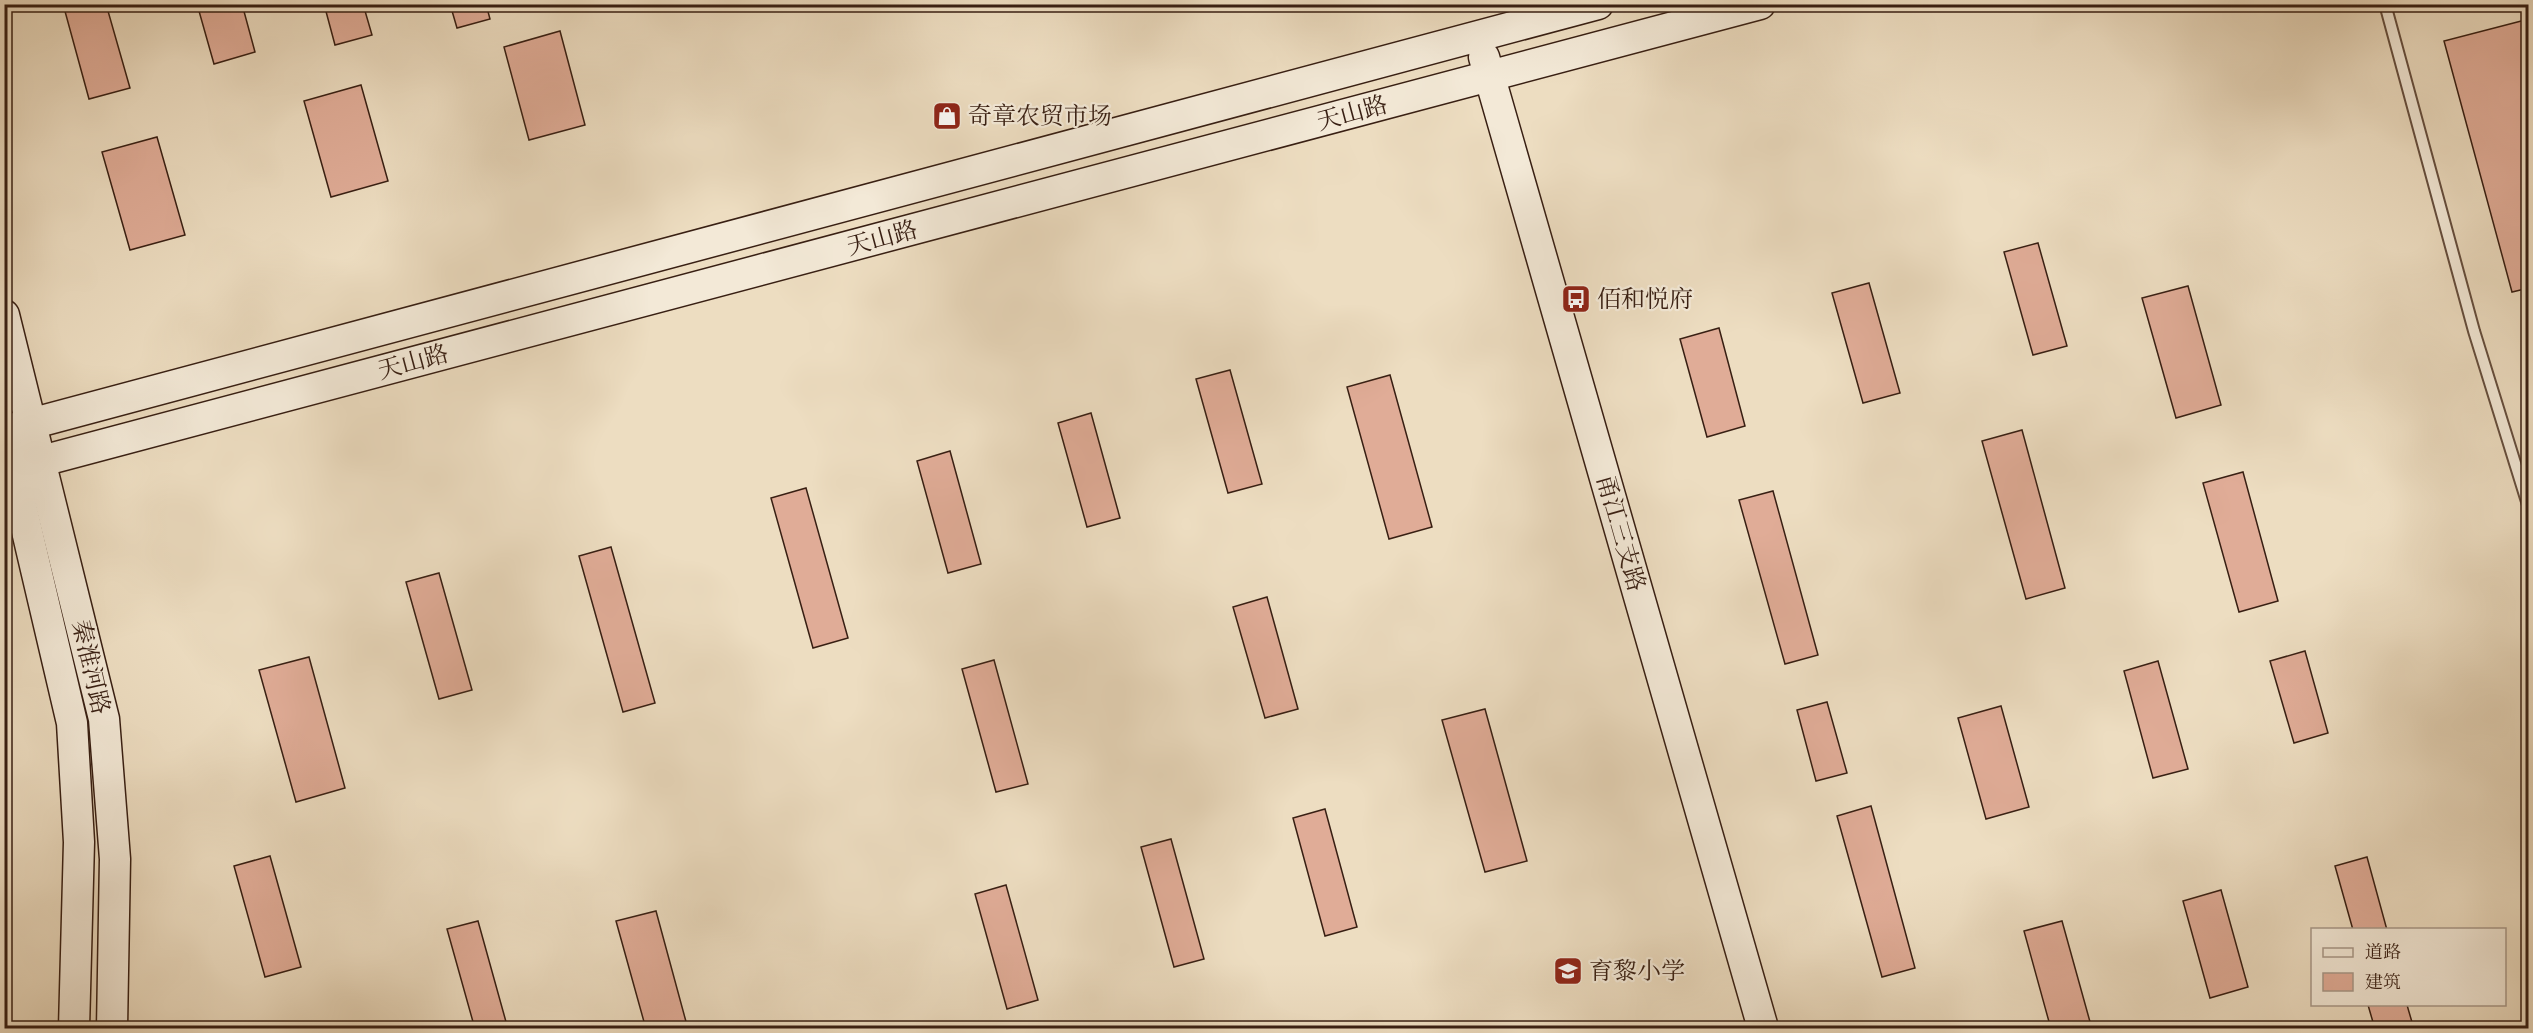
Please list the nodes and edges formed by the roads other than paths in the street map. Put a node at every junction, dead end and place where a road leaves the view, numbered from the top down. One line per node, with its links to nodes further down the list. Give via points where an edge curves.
1 (1598, 4): 4 (street, 天山路)
2 (1760, 4): 5 (street, 天山路)
3 (2385, 4): 11 (lane, via 2474,331)
4 (1479, 36): 5 (street, 甬江三支路); 7 (street, 天山路)
5 (1489, 76): 9 (street, 天山路); 14 (street, 甬江三支路)
6 (4, 315): 7 (street, 秦淮河路)
7 (19, 428): 9 (street, 秦淮河路)
8 (4, 438): 10 (street, 秦淮河路)
9 (42, 461): 10 (street, 天山路); 13 (street, 秦淮河路, via 104,719 115,859)
10 (9, 469): 12 (street, 秦淮河路, via 72,723 79,842)
11 (2529, 505)
12 (74, 1029)
13 (112, 1029)
14 (1763, 1029)

